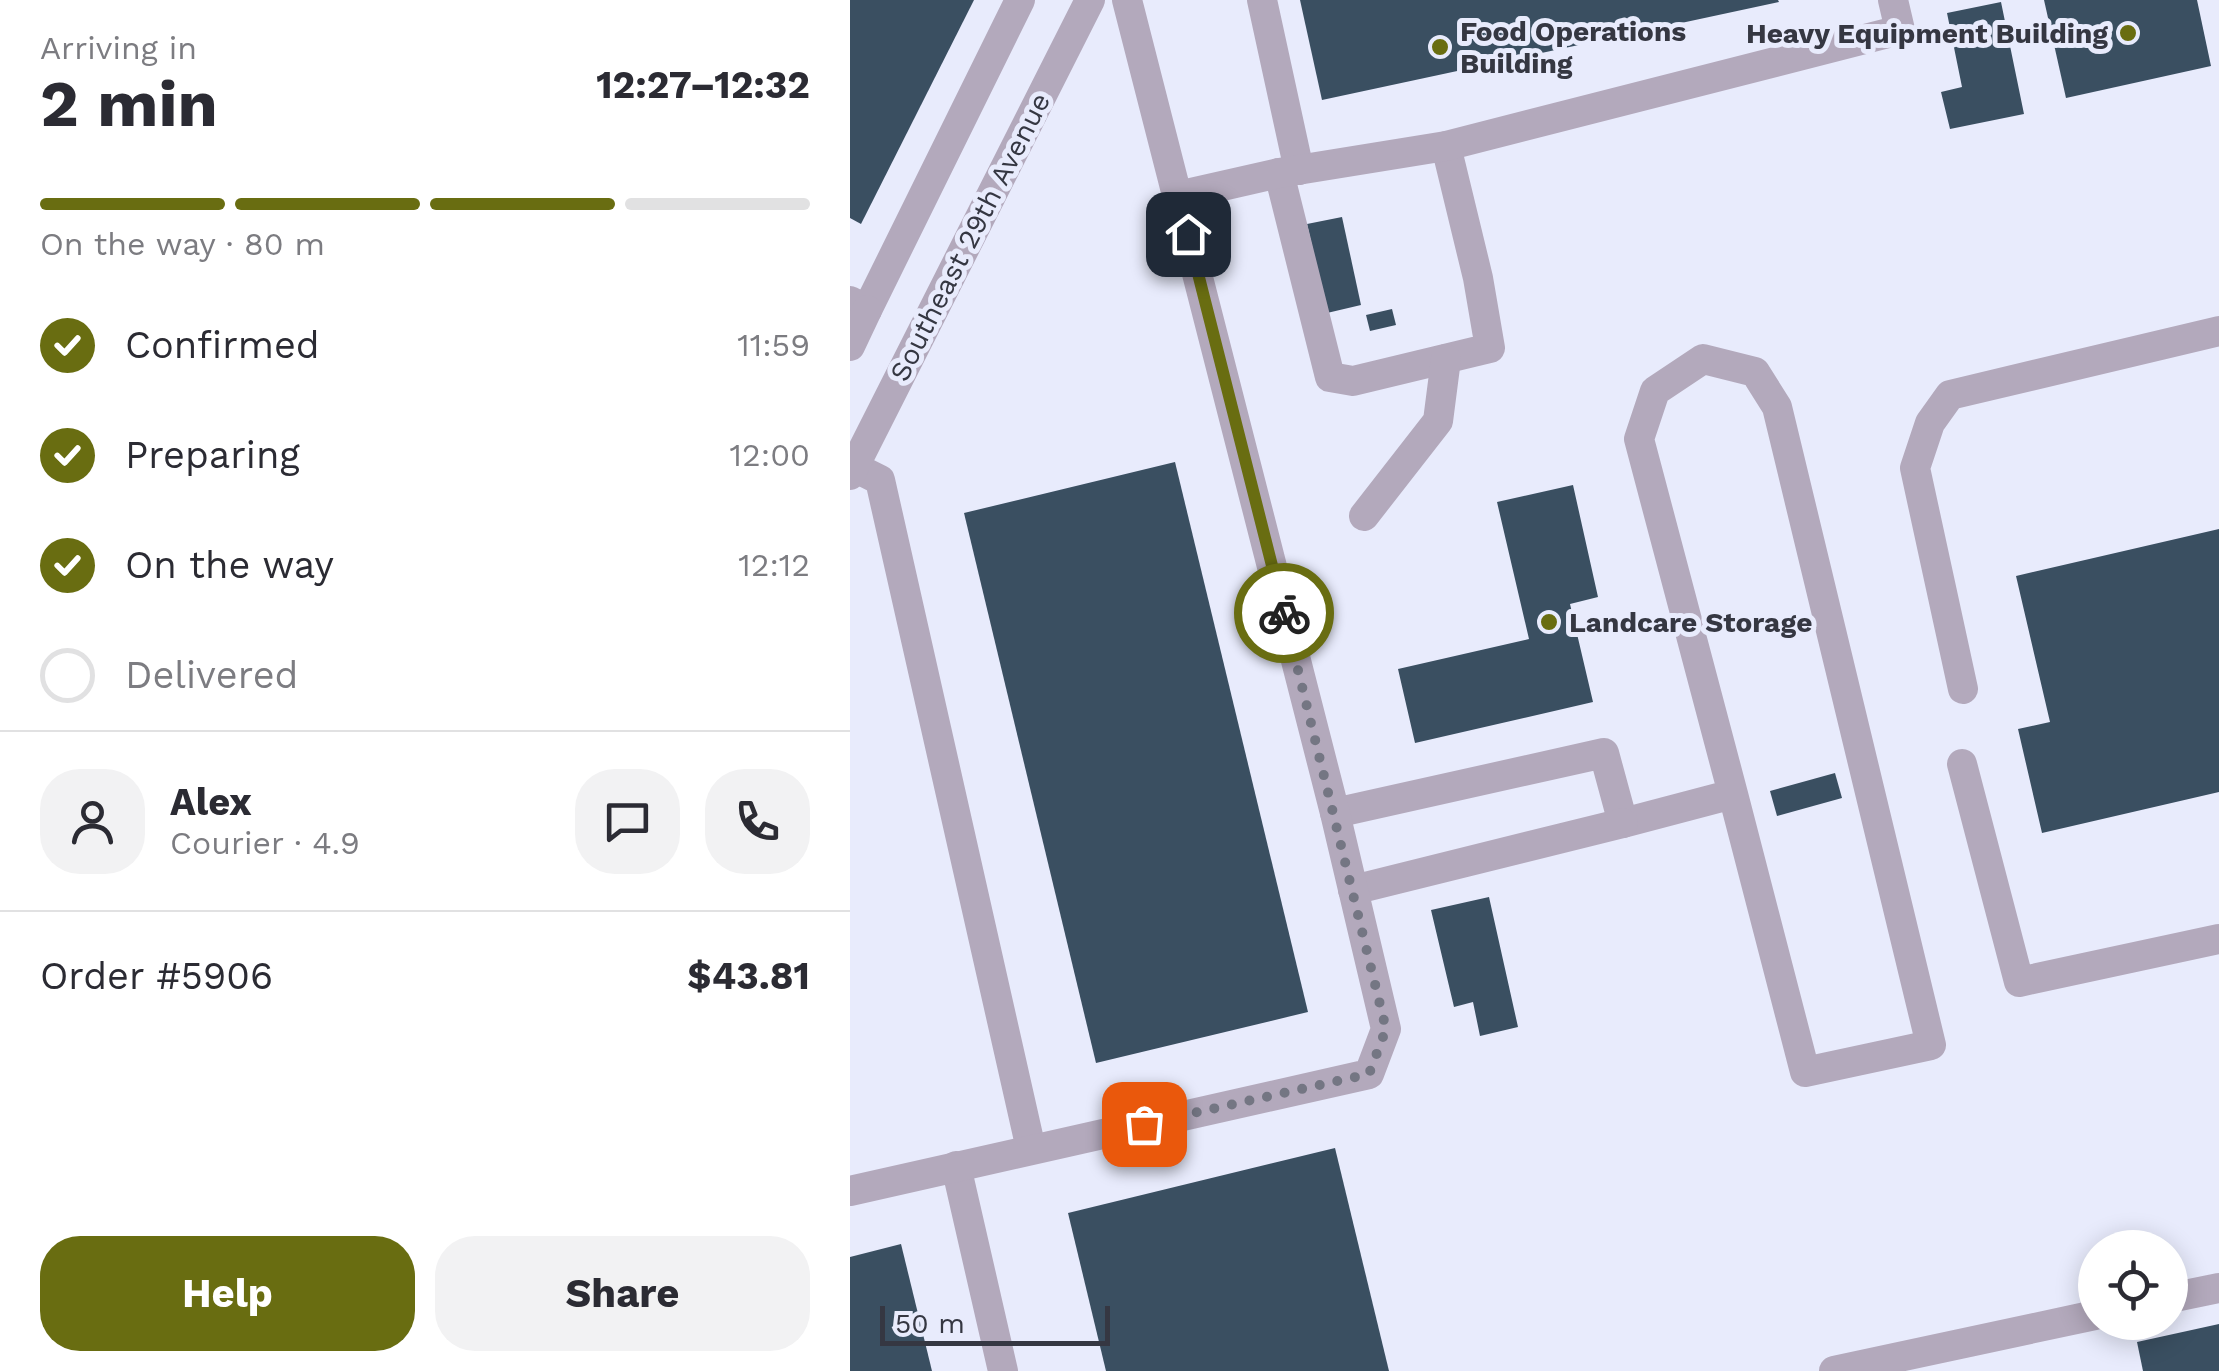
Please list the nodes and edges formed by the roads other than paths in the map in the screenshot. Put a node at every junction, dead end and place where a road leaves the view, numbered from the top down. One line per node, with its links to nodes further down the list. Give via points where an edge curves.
1 (1020, 0): 9 (street)
2 (1090, 0): 13 (street, Southeast 29th Avenue)
3 (1127, 0): 8 (street)
4 (1262, 0): 7 (street)
5 (1893, 0): 6 (street, via 1900,30)
6 (1446, 146): 7 (street); 12 (street, via 1490,348)
7 (1289, 172): 8 (street); 12 (street, via 1330,377 1353,381)
8 (1178, 196): 18 (street)
9 (859, 306): 11 (street)
10 (2219, 331): 15 (street, via 1950,395 1930,423 1915,468)
11 (850, 346)
12 (1446, 359): 14 (street, via 1438,421)
13 (852, 471): 22 (street, via 880,480)
14 (1364, 516)
15 (1962, 689)
16 (1962, 764): 21 (street, via 2019,982)
17 (1733, 794): 17 (street, via 1639,439 1656,391 1703,358 1755,372 1778,407 1931,1045 1805,1072); 19 (street)
18 (1335, 813): 19 (street, via 1604,753); 20 (street)
19 (1623, 823): 20 (street)
20 (1352, 890): 22 (street, via 1386,1029 1369,1074)
21 (2219, 939)
22 (1032, 1149): 23 (street)
23 (956, 1166): 24 (street); 28 (street)
24 (850, 1191)
25 (2219, 1288): 26 (street)
26 (2188, 1294)
27 (2078, 1318): 29 (street)
28 (1003, 1371)
29 (1834, 1371)

